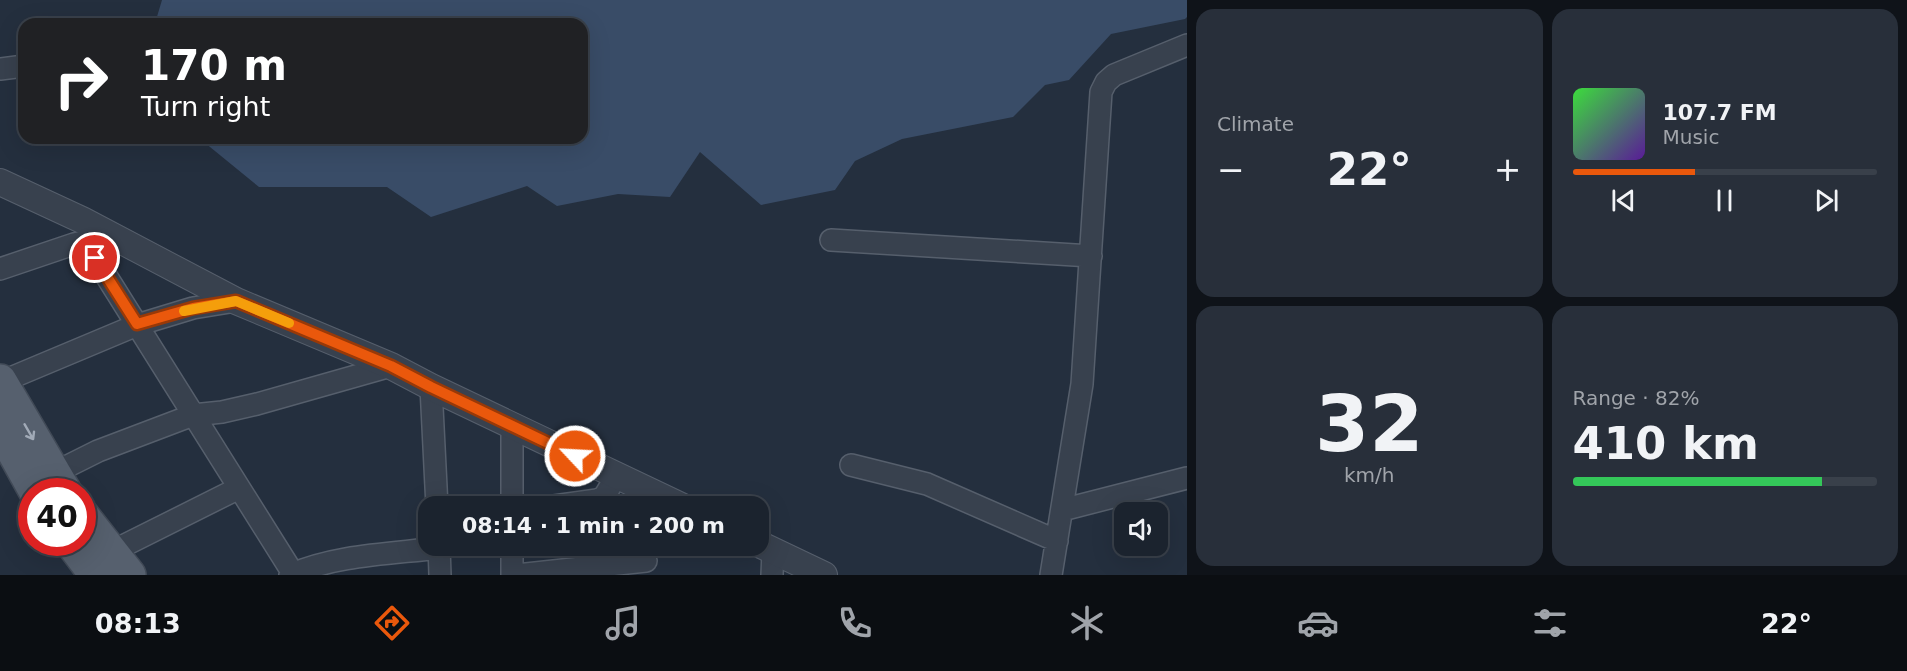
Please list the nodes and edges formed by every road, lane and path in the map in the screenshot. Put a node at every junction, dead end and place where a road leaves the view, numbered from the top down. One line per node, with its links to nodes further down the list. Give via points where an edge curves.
1 (1187, 45): 8 (street, via 1114,75 1101,92)
2 (18, 67): 3 (street)
3 (0, 69)
4 (0, 182): 5 (street)
5 (113, 237): 7 (street); 10 (street)
6 (831, 240): 8 (street)
7 (85, 242): 9 (street); 11 (street)
8 (1091, 256): 29 (street, via 1082,384)
9 (0, 269)
10 (236, 301): 11 (street); 12 (street)
11 (137, 324): 13 (street); 15 (street)
12 (391, 366): 14 (street); 15 (street, via 257,404)
13 (0, 382): 21 (main road, one-way to 21)
14 (431, 387): 16 (street); 25 (street)
15 (193, 414): 22 (street, via 98,451); 24 (street)
16 (512, 426): 19 (street); 26 (street)
17 (0, 427): 20 (main road)
18 (851, 465): 31 (street, via 927,484)
19 (617, 475): 27 (street); 28 (street)
20 (44, 478)
21 (47, 478)
22 (62, 478)
23 (1187, 478): 29 (street)
24 (239, 488): 38 (street); 39 (street)
25 (436, 496)
26 (512, 496)
27 (605, 496)
28 (660, 496)
29 (1062, 510): 31 (street)
30 (96, 539): 38 (main road)
31 (1057, 541): 44 (street)
32 (418, 550): 39 (street, via 339,560)
33 (94, 556): 38 (main road)
34 (439, 556): 40 (street)
35 (512, 556): 41 (street)
36 (768, 556): 43 (street)
37 (646, 561): 42 (street)
38 (112, 567)
39 (292, 574)
40 (440, 575)
41 (512, 575)
42 (517, 575)
43 (824, 575)
44 (1052, 575)

